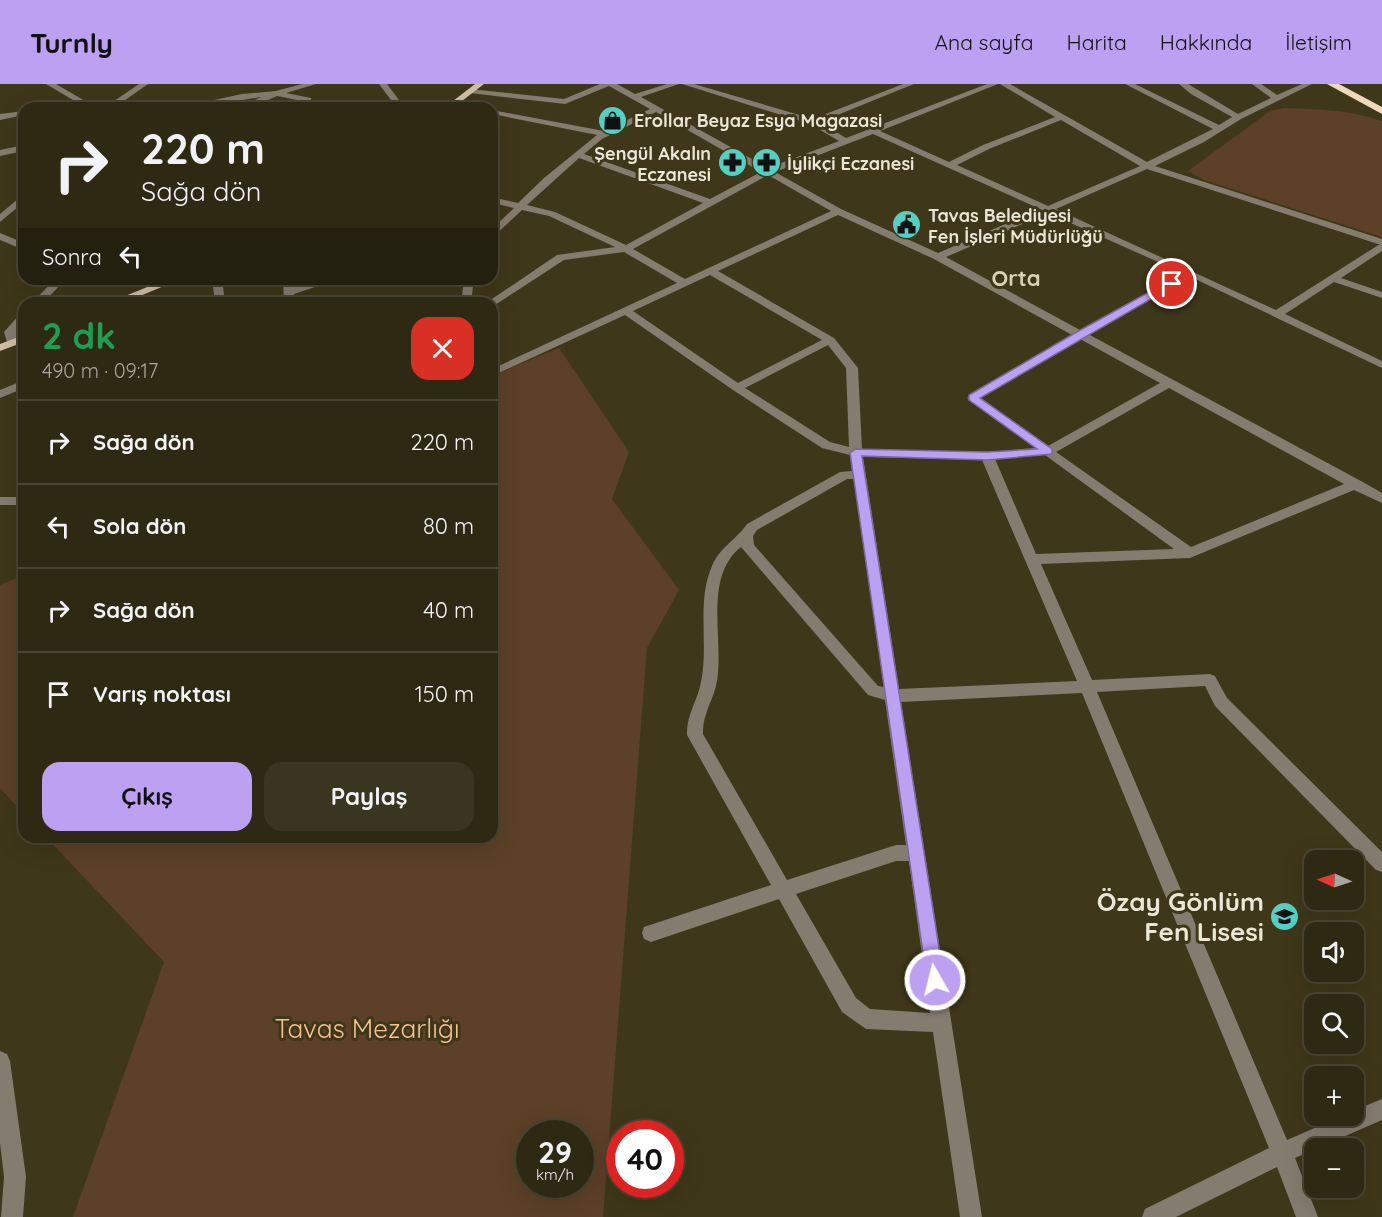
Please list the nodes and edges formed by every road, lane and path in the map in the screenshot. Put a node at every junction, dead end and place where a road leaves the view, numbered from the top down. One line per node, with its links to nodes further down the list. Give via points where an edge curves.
1 (50, 84): 23 (street)
2 (144, 84): 24 (street)
3 (312, 84): 19 (street)
4 (383, 84): 28 (street)
5 (480, 84): 18 (main road)
6 (609, 84): 18 (street, via 565,102); 20 (street)
7 (675, 84): 20 (street)
8 (686, 84): 37 (street)
9 (910, 84): 37 (street)
10 (994, 84): 39 (street)
11 (1004, 84): 35 (street)
12 (1129, 84): 38 (street)
13 (1183, 84): 36 (street)
14 (1256, 84): 21 (street)
15 (1308, 84): 21 (street)
16 (1332, 84): 31 (highway)
17 (1353, 84): 22 (highway)
18 (470, 91): 29 (main road)
19 (276, 93): 25 (street, via 240,93); 26 (street); 27 (street, via 308,100)
20 (634, 97): 30 (street)
21 (1277, 99): 36 (street)
22 (1382, 100)
23 (78, 101)
24 (117, 102)
25 (205, 102)
26 (256, 102)
27 (306, 102)
28 (396, 102)
29 (456, 102)
30 (656, 109): 40 (street); 47 (street)
31 (1382, 111)
32 (498, 113): 40 (street)
33 (18, 114): 34 (street)
34 (0, 117)
35 (1062, 117): 45 (street); 46 (street)
36 (1238, 117): 38 (street)
37 (813, 122): 41 (street)
38 (1219, 129): 46 (street)
39 (873, 131): 41 (street); 45 (street)
40 (606, 134): 44 (street)
41 (846, 141): 47 (street)
42 (18, 149): 43 (street)
43 (0, 153)
44 (578, 155): 52 (street); 53 (street)
45 (948, 166): 54 (street)
46 (1147, 166): 54 (street); 59 (street)
47 (767, 172): 52 (street); 55 (street)
48 (18, 199): 49 (street)
49 (0, 200)
50 (18, 202): 56 (street)
51 (498, 202): 53 (street)
52 (711, 203): 62 (street)
53 (520, 207): 57 (street); 62 (street, via 552,214)
54 (1048, 208): 63 (street); 65 (street)
55 (838, 211): 63 (street); 64 (street)
56 (0, 219)
57 (498, 229)
58 (0, 236): 60 (street)
59 (1382, 242)
60 (18, 244)
61 (1382, 248): 66 (street)
62 (626, 249): 67 (street); 75 (street, via 561,257)
63 (938, 257): 79 (street)
64 (711, 271): 67 (street); 81 (street)
65 (1191, 273): 77 (street); 79 (street)
66 (1331, 278): 71 (street); 77 (street)
67 (685, 283): 76 (street)
68 (55, 285): 72 (street)
69 (160, 285): 73 (main road)
70 (320, 285): 74 (street)
71 (1382, 295)
72 (43, 297)
73 (129, 297)
74 (291, 297)
75 (498, 298)
76 (626, 311): 85 (street); 88 (street)
77 (1277, 314): 84 (street)
78 (18, 323): 82 (street, via 10,332)
79 (1078, 335): 86 (street); 90 (street, via 973,398)
80 (18, 340): 82 (main road)
81 (830, 340): 88 (street); 91 (street, via 852,368)
82 (12, 343): 83 (main road)
83 (0, 348)
84 (1382, 365)
85 (498, 370)
86 (1169, 383): 90 (street); 94 (street)
87 (18, 386): 89 (street)
88 (737, 388): 91 (street, via 826,445)
89 (0, 394)
90 (1048, 451): 92 (street); 99 (street)
91 (856, 453): 92 (street); 93 (street)
92 (987, 456): 100 (street)
93 (859, 475): 98 (street, via 845,475 752,527); 102 (street)
94 (1356, 484): 95 (street); 99 (street)
95 (1382, 499)
96 (0, 501): 97 (street)
97 (18, 501)
98 (746, 536): 102 (street, via 747,546 873,691); 105 (street, via 727,551 715,576 710,600 709,682 694,726 695,735)
99 (1190, 553): 100 (street)
100 (1032, 560): 101 (street)
101 (1087, 687): 102 (street); 104 (street, via 1210,680 1221,702); 110 (street)
102 (893, 696): 103 (street)
103 (916, 853): 105 (street, via 896,853); 107 (street)
104 (1382, 864)
105 (782, 890): 106 (street); 107 (street, via 856,1013 866,1018)
106 (651, 933)
107 (942, 1023): 112 (street)
108 (0, 1061): 111 (street, via 15,1177)
109 (1382, 1109): 110 (street)
110 (1282, 1153): 113 (street); 114 (street)
111 (12, 1217)
112 (971, 1217)
113 (1154, 1217)
114 (1307, 1217)

